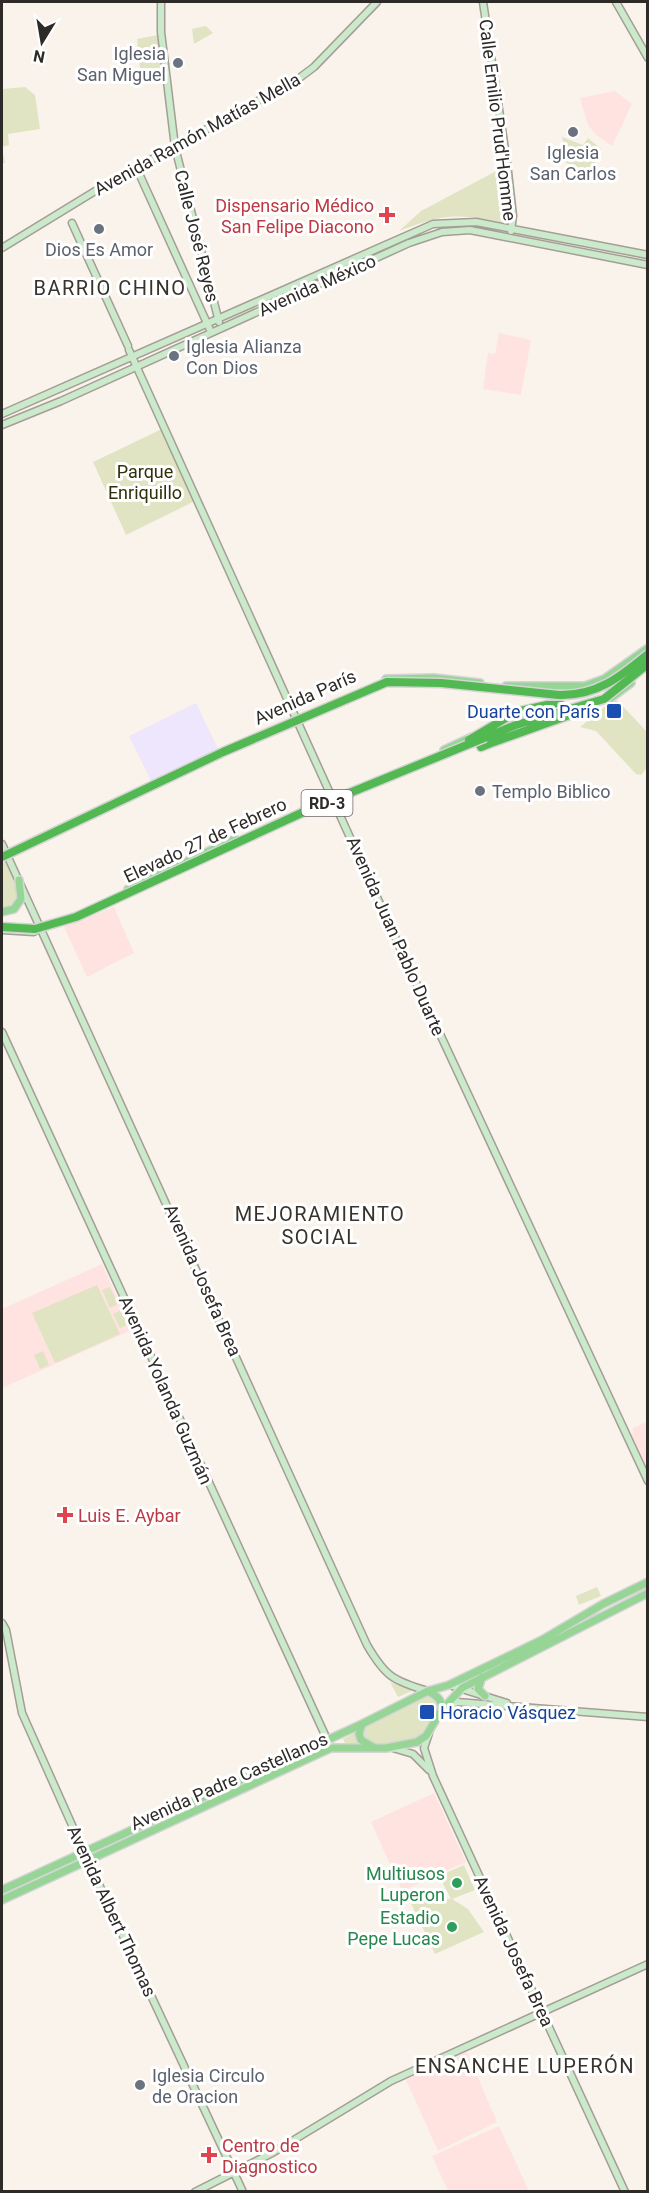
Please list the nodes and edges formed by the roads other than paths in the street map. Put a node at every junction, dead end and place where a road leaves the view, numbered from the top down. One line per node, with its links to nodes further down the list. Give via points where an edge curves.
1 (161, 2): 6 (main road, Calle José Reyes)
2 (376, 2): 6 (main road, Avenida Ramón Matías Mella, via 298,79)
3 (483, 2): 9 (main road, Calle Emilio Prud'Homme, via 507,163)
4 (616, 2): 5 (main road)
5 (648, 58)
6 (175, 147): 7 (main road, Avenida Ramón Matías Mella); 14 (main road, Calle José Reyes)
7 (137, 170): 8 (main road, Avenida Ramón Matías Mella); 15 (main road)
8 (66, 210): 11 (main road, Avenida Ramón Matías Mella); 18 (main road, Avenida Juan Pablo Duarte)
9 (512, 228): 10 (main road, Calle Emilio Prud'Homme); 12 (main road, Avenida México); 14 (main road, Avenida México, via 463,221 432,224)
10 (509, 237): 13 (main road, Avenida México); 16 (main road, Avenida México, via 464,230 426,236)
11 (2, 248)
12 (648, 255)
13 (648, 265)
14 (218, 318): 15 (main road, Avenida México); 16 (main road, Calle José Reyes)
15 (207, 323): 17 (main road); 18 (main road, Avenida México)
16 (220, 328): 17 (main road, Avenida México)
17 (211, 332): 19 (main road, Avenida México)
18 (130, 351): 19 (main road, Avenida Juan Pablo Duarte); 20 (main road, Avenida México)
19 (137, 366): 21 (main road, Avenida México); 29 (main road, Avenida Juan Pablo Duarte)
20 (2, 414)
21 (2, 424)
22 (648, 648): 26 (main road, Avenida París, via 604,679 585,686)
23 (648, 654): 26 (highway, bridge, via 590,690 557,693); 34 (highway, bridge, via 608,685 578,695 411,681 379,684)
24 (648, 664): 27 (highway, Elevado 27 de Febrero / RD-3, bridge)
25 (648, 669): 28 (main road, RD-3, via 608,700)
26 (517, 687): 29 (main road, Avenida París, via 396,677)
27 (604, 699): 30 (highway, bridge); 31 (highway, Elevado 27 de Febrero / RD-3, bridge, via 516,724)
28 (561, 705): 31 (highway, bridge, via 516,712); 32 (main road, RD-3, via 516,718)
29 (297, 718): 32 (main road, Avenida Juan Pablo Duarte); 34 (main road, Avenida París)
30 (481, 747)
31 (457, 749): 37 (highway, Elevado 27 de Febrero / RD-3, bridge, via 308,810 76,917 35,929)
32 (333, 796): 38 (main road, RD-3); 40 (main road, Avenida Juan Pablo Duarte, via 555,1286)
33 (2, 844): 34 (main road, Avenida Josefa Brea)
34 (3, 855): 35 (main road, Avenida Josefa Brea)
35 (19, 880): 36 (main road, via 22,894 18,904); 38 (main road, Avenida Josefa Brea)
36 (2, 912)
37 (2, 927): 38 (main road)
38 (41, 928): 47 (main road, Avenida Josefa Brea, via 368,1645 382,1670 394,1680)
39 (2, 1032): 54 (main road, Avenida Yolanda Guzmán)
40 (648, 1481)
41 (648, 1582): 45 (main road, Avenida Padre Castellanos)
42 (648, 1593): 44 (main road)
43 (2, 1623): 59 (main road, Avenida Albert Thomas, via 22,1713)
44 (484, 1676): 46 (main road); 48 (main road, via 478,1680 478,1689)
45 (449, 1685): 46 (main road); 47 (main road, Avenida Padre Castellanos)
46 (462, 1688): 48 (main road); 50 (main road)
47 (428, 1691): 50 (main road, via 438,1696); 52 (main road, Avenida Padre Castellanos)
48 (485, 1696): 49 (main road)
49 (516, 1706): 50 (main road, via 457,1702); 51 (main road)
50 (441, 1711): 53 (main road)
51 (648, 1717)
52 (362, 1724): 54 (main road, Avenida Padre Castellanos); 56 (main road, via 361,1740)
53 (430, 1730): 57 (main road, Avenida Padre Castellanos, via 417,1742); 58 (main road, Avenida Josefa Brea, via 424,1748)
54 (326, 1739): 55 (main road, Avenida Yolanda Guzmán); 59 (main road, Avenida Padre Castellanos)
55 (331, 1748): 56 (main road, Avenida Padre Castellanos); 60 (main road, Avenida Padre Castellanos)
56 (375, 1748): 57 (main road, Avenida Padre Castellanos)
57 (386, 1748): 58 (main road, Avenida Josefa Brea, via 413,1754)
58 (433, 1776): 64 (main road, Avenida Josefa Brea)
59 (85, 1852): 60 (main road, Avenida Albert Thomas); 61 (main road, Avenida Padre Castellanos)
60 (88, 1861): 62 (main road, Avenida Padre Castellanos); 65 (main road, Avenida Albert Thomas)
61 (2, 1890)
62 (2, 1900)
63 (648, 1964): 64 (main road)
64 (542, 2012): 65 (main road, via 370,2092); 68 (main road, Avenida Josefa Brea)
65 (234, 2174): 66 (main road); 67 (main road, Avenida Albert Thomas)
66 (195, 2192)
67 (243, 2192)
68 (625, 2192)

